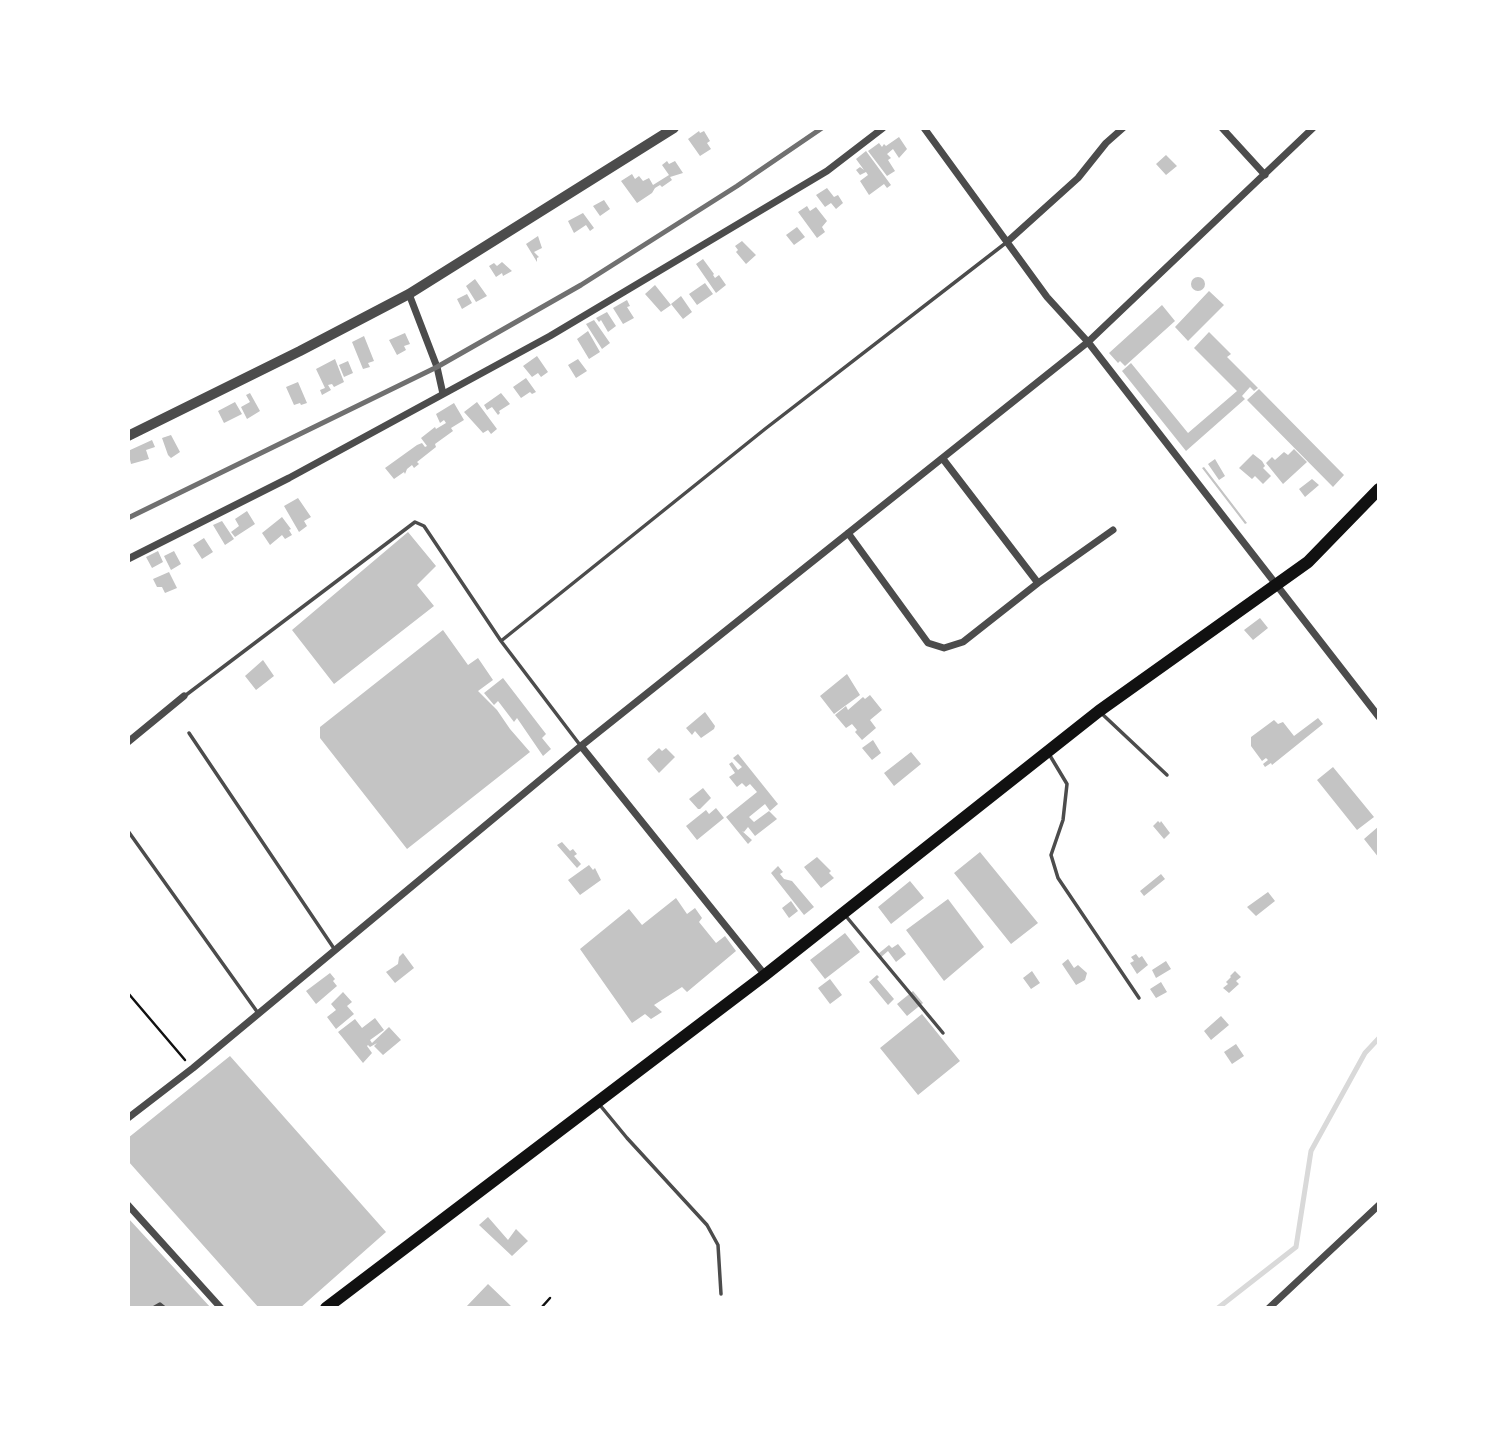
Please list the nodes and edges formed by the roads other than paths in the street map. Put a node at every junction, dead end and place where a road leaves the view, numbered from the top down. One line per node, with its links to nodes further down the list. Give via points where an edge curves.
1 (674, 128): 9 (street)
2 (883, 128): 11 (street, via 827,171 763,211)
3 (924, 128): 8 (street)
4 (1123, 128): 8 (street, via 1078,178)
5 (1222, 128): 7 (street)
6 (1312, 128): 7 (street)
7 (1265, 175): 10 (street)
8 (1007, 242): 10 (street, via 1047,297); 20 (lane)
9 (409, 294): 11 (street); 12 (street)
10 (1088, 342): 13 (street); 19 (street)
11 (443, 394): 17 (street)
12 (128, 436)
13 (943, 459): 16 (street); 18 (street)
14 (1379, 489): 19 (main road, via 1308,562)
15 (1113, 530): 18 (street)
16 (848, 533): 18 (street, via 928,643 944,648 963,642); 26 (street)
17 (128, 559)
18 (1038, 583)
19 (1278, 585): 22 (main road); 23 (street)
20 (500, 641): 21 (lane, via 424,526 415,522); 26 (lane)
21 (184, 696): 25 (street)
22 (1099, 711): 27 (main road); 28 (lane)
23 (1379, 717)
24 (189, 733): 31 (lane)
25 (128, 742)
26 (581, 746): 31 (street); 32 (street)
27 (1048, 752): 30 (main road); 33 (lane, via 1067,784 1063,820 1051,855 1058,878)
28 (1167, 775)
29 (128, 831): 34 (lane)
30 (844, 914): 32 (main road); 35 (lane)
31 (335, 950): 34 (street)
32 (765, 975): 36 (main road)
33 (1139, 998)
34 (258, 1013): 37 (street)
35 (943, 1033)
36 (597, 1102): 40 (lane, via 707,1225 718,1245); 44 (main road)
37 (128, 1118)
38 (128, 1205): 43 (street)
39 (1379, 1205): 45 (street)
40 (720, 1294)
41 (153, 1308): 42 (lane, via 160,1304)
42 (165, 1308)
43 (221, 1308)
44 (326, 1308)
45 (1269, 1308)

